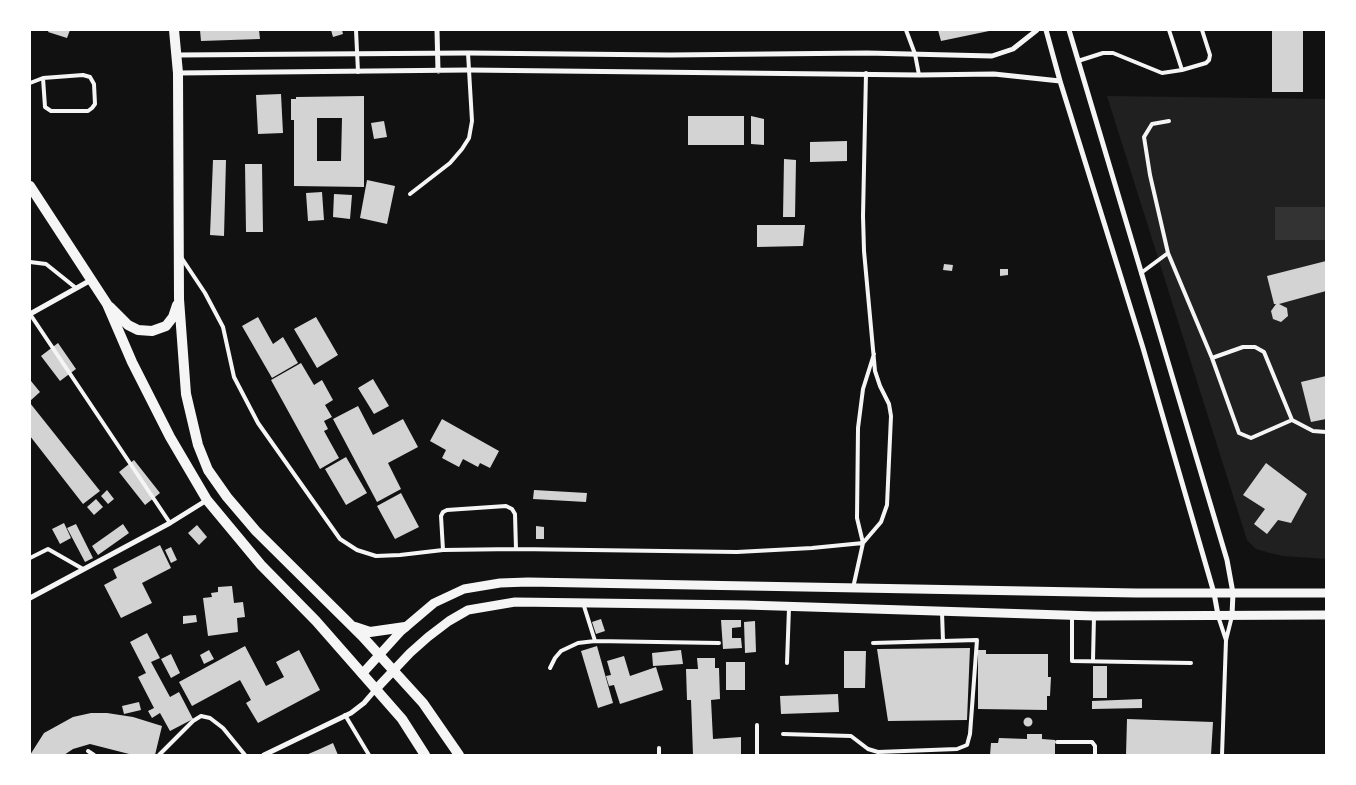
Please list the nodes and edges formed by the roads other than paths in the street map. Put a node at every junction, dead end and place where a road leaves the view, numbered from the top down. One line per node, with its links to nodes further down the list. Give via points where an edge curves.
1 (174, 30): 14 (main road)
2 (356, 30): 11 (lane)
3 (437, 30): 12 (street)
4 (906, 30): 13 (lane)
5 (1037, 30): 13 (street, via 1013,49 992,56)
6 (1046, 30): 26 (street)
7 (1069, 30): 15 (street)
8 (1169, 30): 17 (lane)
9 (1202, 30): 17 (lane, via 1209,60)
10 (468, 53): 12 (street); 13 (street, via 670,56); 16 (lane)
11 (358, 54): 12 (street); 14 (street); 19 (lane)
12 (438, 54): 18 (street)
13 (915, 54): 23 (lane)
14 (177, 55): 20 (main road)
15 (1078, 61): 17 (lane, via 1113,53 1162,73); 34 (street)
16 (468, 70): 18 (street); 21 (street); 30 (lane, via 472,121 469,138 450,163)
17 (1182, 70)
18 (438, 71): 19 (street)
19 (358, 72): 20 (street)
20 (178, 73): 32 (main road)
21 (866, 73): 23 (street); 40 (lane, via 864,251)
22 (30, 74): 25 (lane)
23 (919, 75): 26 (street, via 994,74)
24 (43, 78): 24 (lane, via 90,77 94,84 95,104 88,110 51,111 45,107); 25 (lane)
25 (35, 80): 27 (lane)
26 (1060, 81): 53 (street, via 1143,348)
27 (30, 83)
28 (1169, 121): 31 (lane, via 1152,124 1144,137)
29 (30, 186): 35 (main road)
30 (410, 194)
31 (1168, 253): 34 (lane); 41 (lane)
32 (180, 255): 37 (main road); 48 (lane, via 222,327 234,377 258,423 340,538 357,550 376,556)
33 (30, 262): 36 (lane, via 46,264)
34 (1141, 273): 52 (street, via 1227,560)
35 (92, 280): 36 (street); 38 (main road)
36 (76, 288): 39 (street)
37 (179, 299): 38 (main road, via 166,326 152,332 128,325); 64 (main road, via 186,394 208,470 256,530)
38 (107, 304): 44 (main road, via 170,437)
39 (30, 314): 45 (lane)
40 (874, 353): 46 (lane, via 863,389 858,428 857,518); 46 (lane, via 875,371 891,416 888,492 881,522)
41 (1212, 358): 42 (lane, via 1243,347 1255,347 1264,352); 42 (lane, via 1239,433 1251,438)
42 (1292, 420): 43 (lane, via 1313,431)
43 (1326, 432)
44 (207, 500): 45 (street); 77 (main road, via 261,565)
45 (170, 523): 50 (street)
46 (864, 543): 47 (lane, via 737,552); 51 (lane)
47 (516, 549): 48 (lane); 48 (lane, via 515,514 506,506 443,512)
48 (443, 550)
49 (30, 558): 50 (lane, via 48,549)
50 (83, 570): 55 (street)
51 (853, 588): 53 (street); 65 (street, via 500,583 464,589 445,597)
52 (1233, 592): 53 (street); 54 (street); 60 (street)
53 (1214, 593): 63 (street)
54 (1326, 593)
55 (30, 598)
56 (583, 603): 57 (street); 67 (lane); 76 (street, via 515,602 468,610 428,637)
57 (789, 607): 58 (street); 73 (lane)
58 (942, 612): 59 (street); 68 (lane)
59 (1072, 615): 62 (street); 72 (lane, via 1072,661)
60 (1232, 615): 61 (street); 63 (street); 66 (lane)
61 (1326, 615)
62 (1094, 616): 63 (street); 72 (lane)
63 (1218, 616): 66 (lane)
64 (351, 626): 65 (main road, via 370,632); 71 (main road)
65 (405, 627): 71 (street)
66 (1226, 640): 95 (lane)
67 (594, 641): 69 (lane); 75 (lane, via 578,643 561,651)
68 (943, 641): 70 (lane); 81 (lane, via 977,640 967,745 958,749 878,752 868,749 851,736)
69 (719, 643)
70 (873, 643)
71 (380, 656): 76 (main road); 77 (street)
72 (1093, 660): 74 (lane)
73 (787, 663)
74 (1191, 663)
75 (550, 668)
76 (394, 672): 78 (street); 91 (main road, via 423,703)
77 (362, 674): 78 (main road)
78 (376, 690): 79 (street, via 364,703); 90 (main road, via 402,719)
79 (345, 715): 88 (street); 89 (lane)
80 (757, 725): 93 (lane)
81 (783, 734)
82 (1057, 742): 94 (lane, via 1092,742)
83 (658, 748): 92 (lane)
84 (88, 751): 85 (lane)
85 (94, 755)
86 (159, 755): 87 (lane, via 201,716 210,718 223,728)
87 (245, 755)
88 (264, 755)
89 (369, 755)
90 (425, 755)
91 (459, 755)
92 (659, 755)
93 (757, 755)
94 (1094, 755)
95 (1222, 755)

